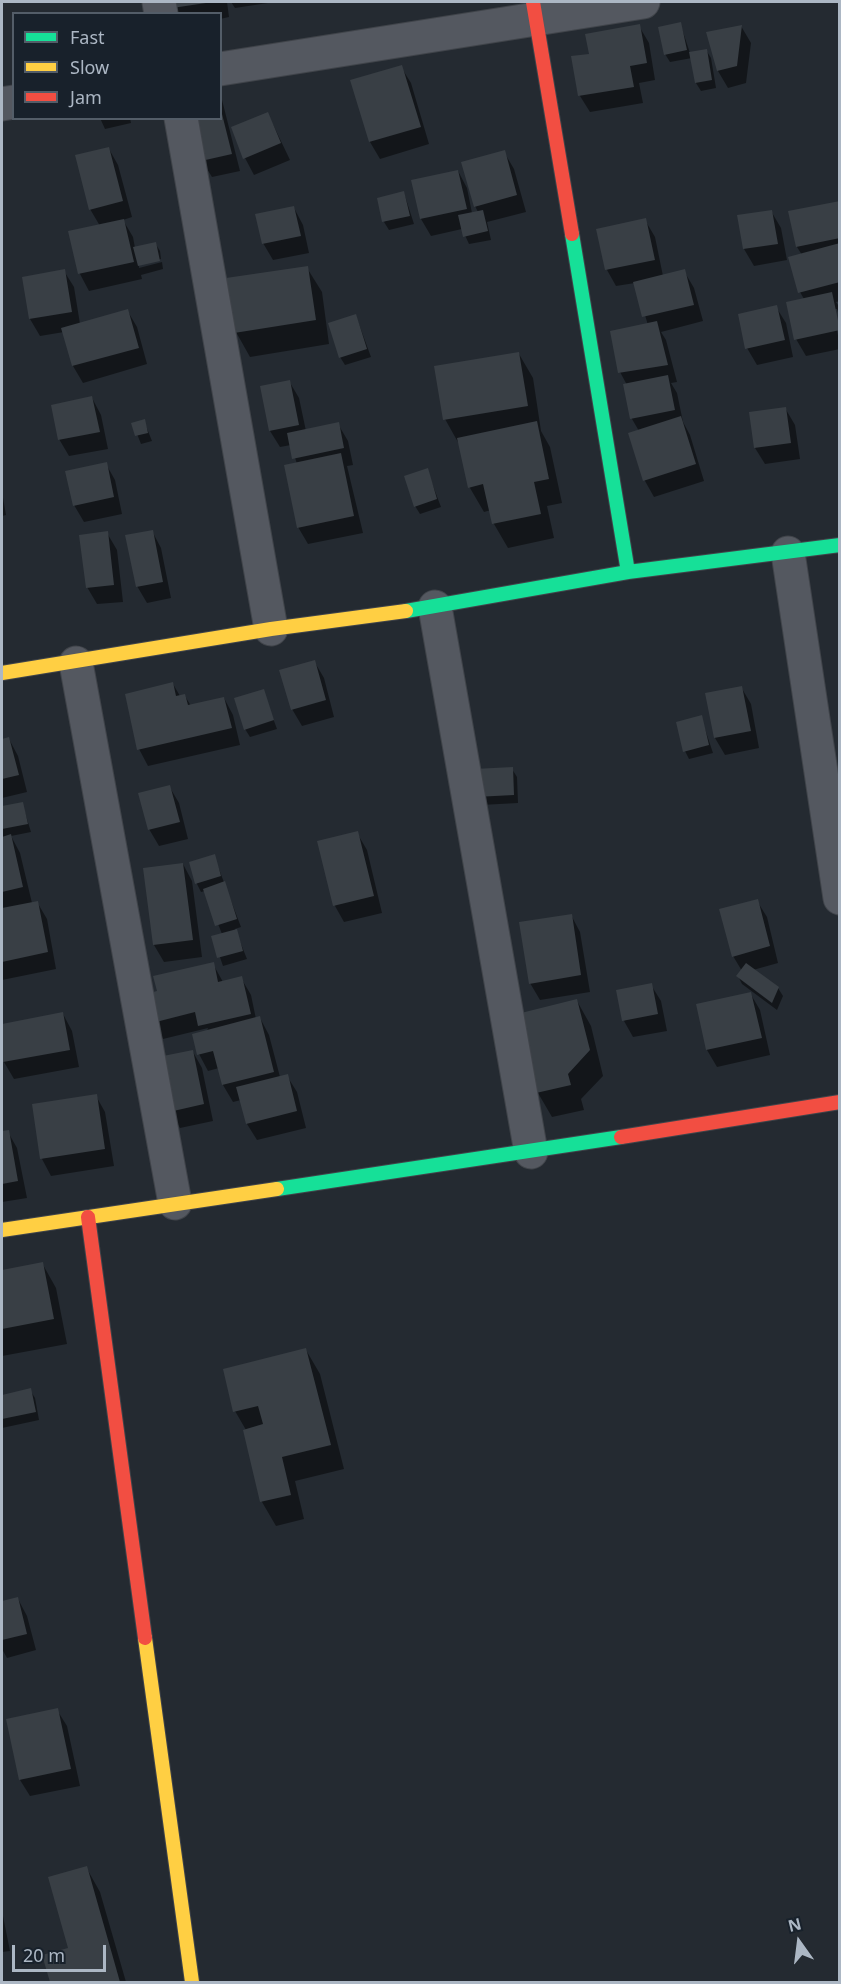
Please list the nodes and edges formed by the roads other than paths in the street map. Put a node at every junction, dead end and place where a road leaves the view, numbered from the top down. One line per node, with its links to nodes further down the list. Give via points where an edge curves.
1 (643, 2): 2 (street)
2 (535, 10): 3 (street); 7 (street)
3 (222, 69)
4 (181, 120): 9 (street)
5 (840, 545): 6 (street)
6 (788, 553): 7 (street); 12 (street)
7 (628, 572): 8 (street)
8 (435, 607): 9 (street); 14 (street)
9 (271, 629): 10 (street)
10 (76, 663): 11 (street); 15 (street)
11 (2, 673)
12 (840, 898)
13 (840, 1102): 14 (street)
14 (531, 1152): 15 (street)
15 (174, 1203): 16 (street)
16 (88, 1217): 17 (street); 18 (street)
17 (2, 1230)
18 (192, 1983)

